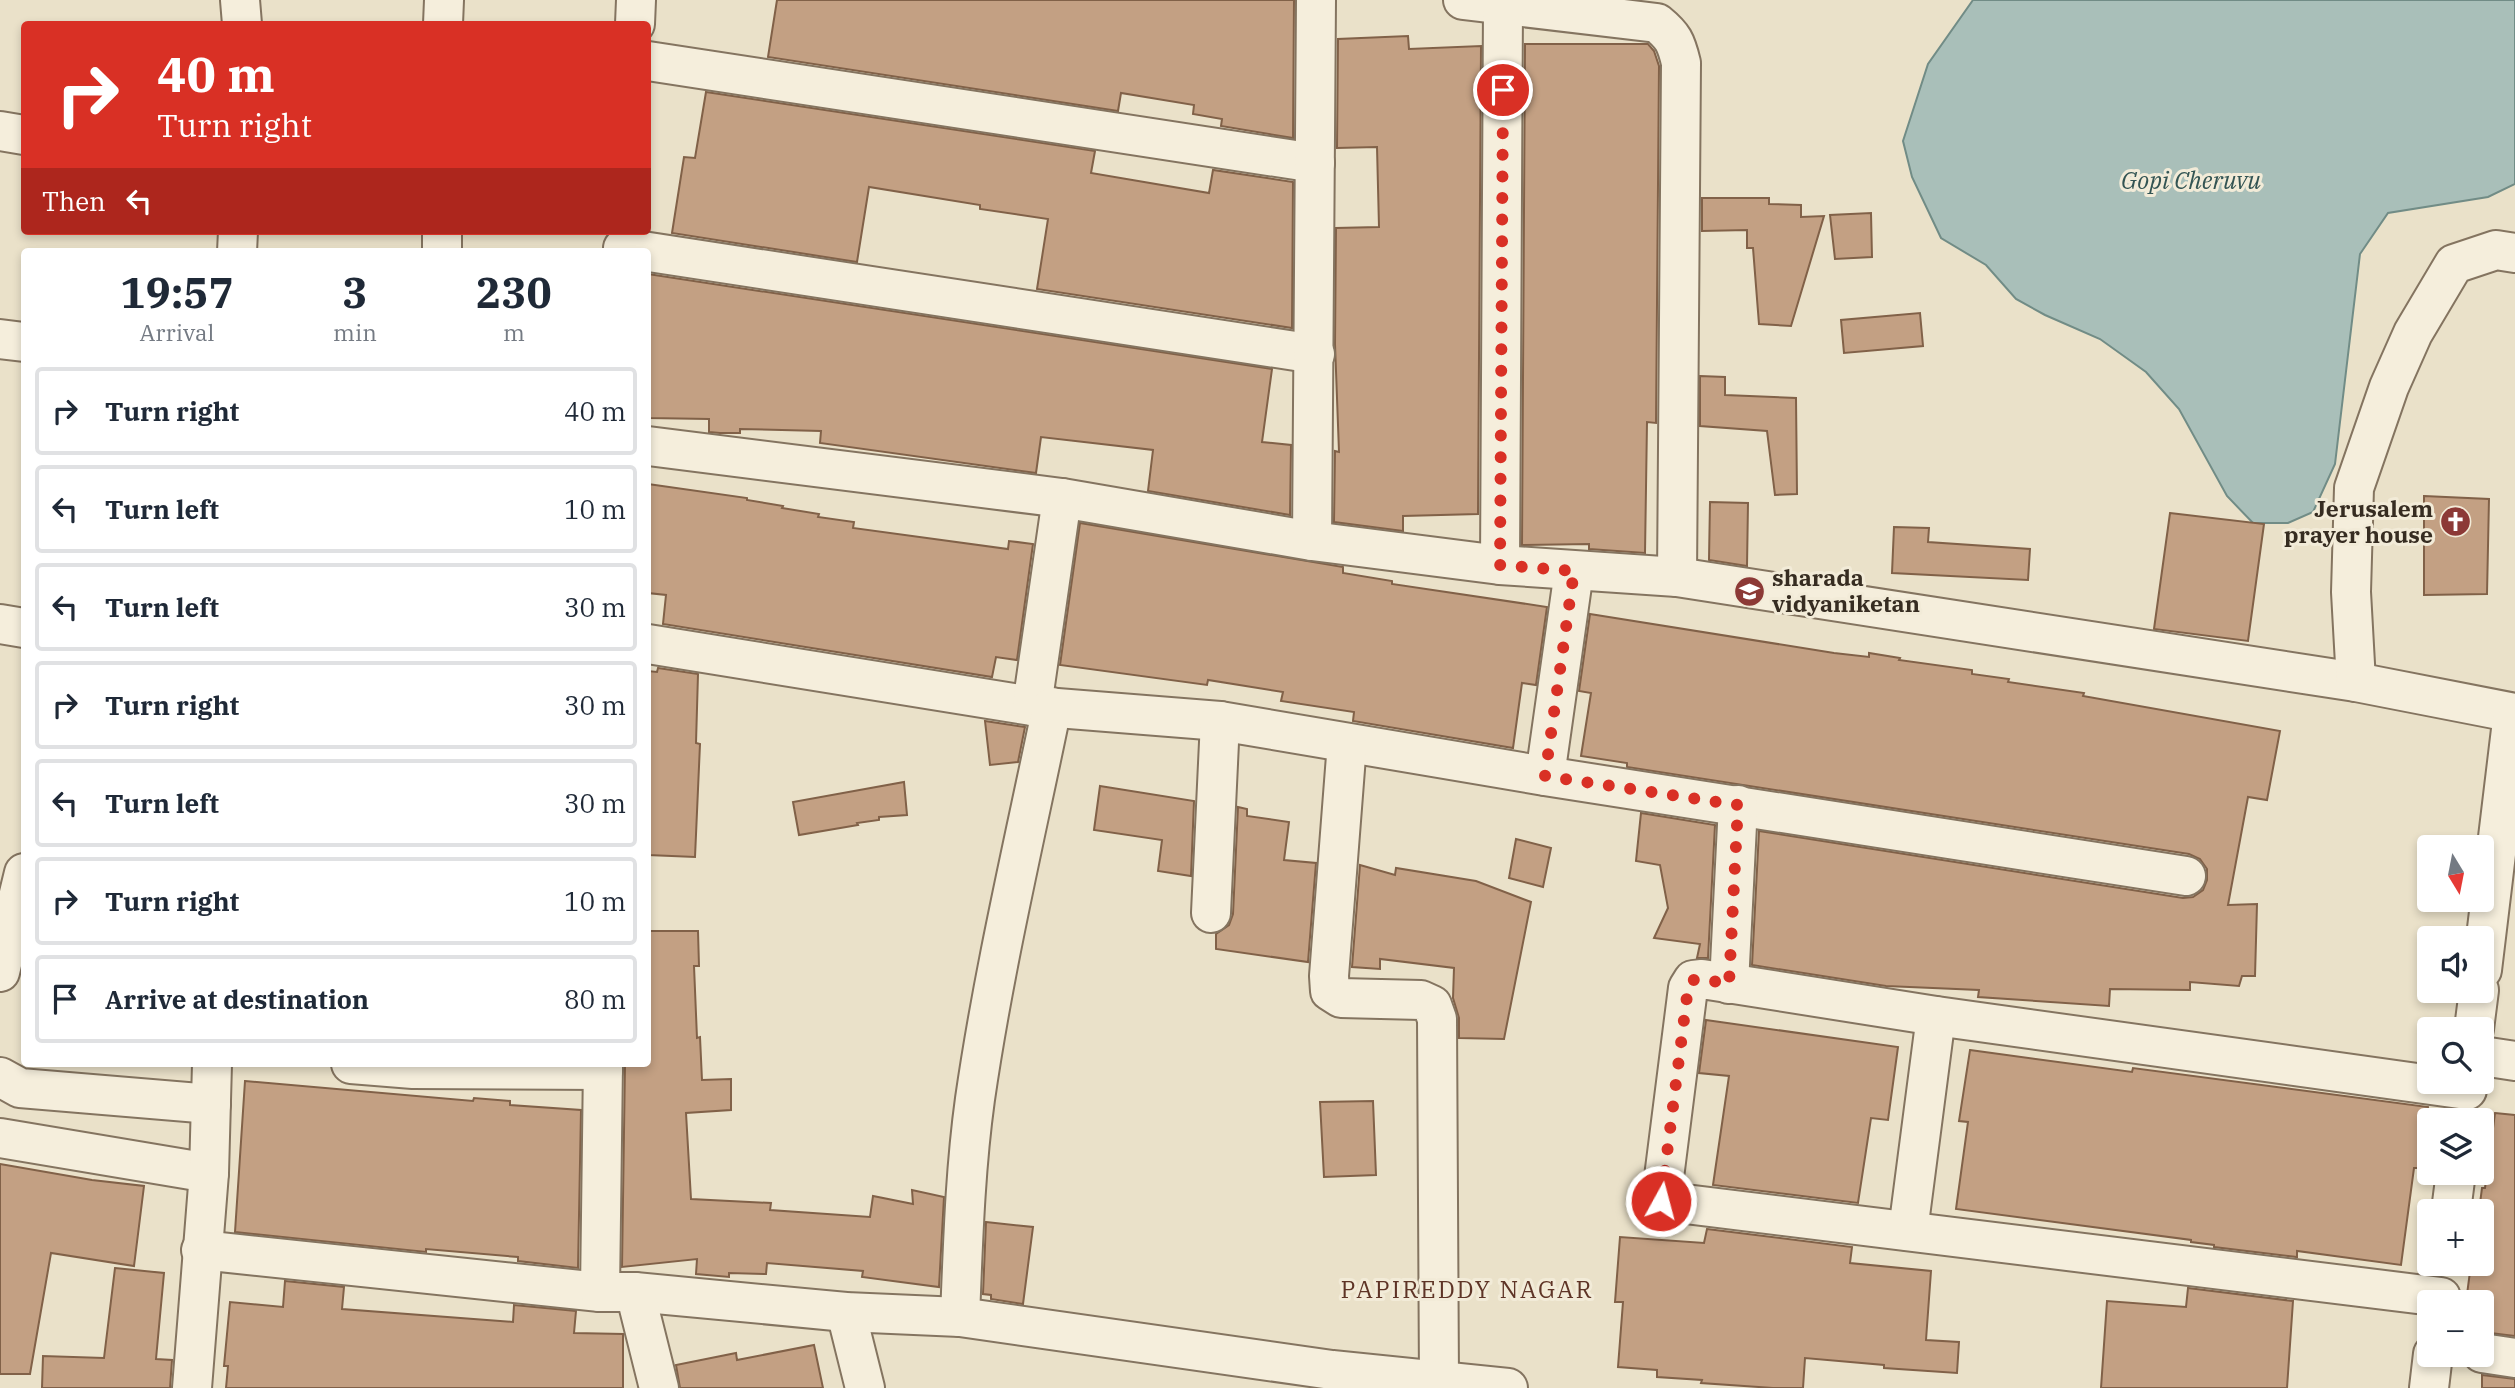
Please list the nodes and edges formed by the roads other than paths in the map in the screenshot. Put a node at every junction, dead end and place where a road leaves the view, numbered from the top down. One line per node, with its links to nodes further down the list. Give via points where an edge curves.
1 (240, 0): 7 (street)
2 (444, 0): 8 (street)
3 (636, 0): 9 (street)
4 (1316, 0): 13 (street)
5 (1463, 0): 6 (street)
6 (1503, 6): 24 (street); 26 (street, via 1657,23 1671,34 1677,47 1681,76)
7 (242, 21)
8 (443, 21)
9 (635, 21)
10 (651, 61): 13 (street)
11 (0, 131): 12 (street)
12 (21, 134)
13 (1315, 163): 20 (street)
14 (624, 244): 15 (street)
15 (649, 248)
16 (651, 248): 20 (street)
17 (2515, 253): 30 (street, via 2496,250 2454,264 2413,333 2389,387 2354,488 2351,592)
18 (0, 339): 19 (street)
19 (21, 342)
20 (1315, 354): 23 (street)
21 (651, 446): 22 (street)
22 (1062, 498): 23 (street); 31 (street)
23 (1312, 541): 24 (street)
24 (1500, 565): 25 (street)
25 (1574, 571): 26 (street); 35 (street)
26 (1677, 577): 30 (street)
27 (0, 624): 28 (street)
28 (21, 628)
29 (651, 644): 31 (street)
30 (2356, 682): 32 (street)
31 (1042, 707): 33 (street); 58 (street, via 975,1100 963,1219)
32 (2514, 713): 40 (street)
33 (1220, 720): 34 (street); 39 (street)
34 (1347, 743): 35 (street); 63 (street, via 1330,991 1341,998 1421,1000 1432,1005 1437,1019)
35 (1545, 776): 36 (street)
36 (1738, 805): 37 (street); 42 (street)
37 (2186, 876)
38 (21, 885): 41 (street)
39 (1211, 913)
40 (2487, 926)
41 (0, 972)
42 (1729, 984): 43 (street); 53 (street, via 1702,979 1693,980 1688,988 1661,1201)
43 (1936, 1016): 49 (street); 53 (street)
44 (2515, 1061): 47 (street)
45 (212, 1067): 50 (street)
46 (603, 1067): 56 (street)
47 (2494, 1073)
48 (0, 1077): 50 (street, via 20,1088)
49 (2417, 1080)
50 (211, 1104): 52 (street)
51 (0, 1138): 52 (street)
52 (209, 1173): 54 (street)
53 (1908, 1231): 55 (street)
54 (201, 1250): 56 (street); 64 (street)
55 (2442, 1287)
56 (617, 1292): 57 (street); 65 (street)
57 (846, 1312): 58 (street); 66 (street)
58 (960, 1317): 62 (street)
59 (2494, 1355): 60 (street)
60 (2515, 1358)
61 (2431, 1367): 68 (street)
62 (1334, 1379): 63 (street)
63 (1439, 1381): 67 (street)
64 (192, 1388)
65 (659, 1388)
66 (865, 1388)
67 (1508, 1388)
68 (2428, 1388)

